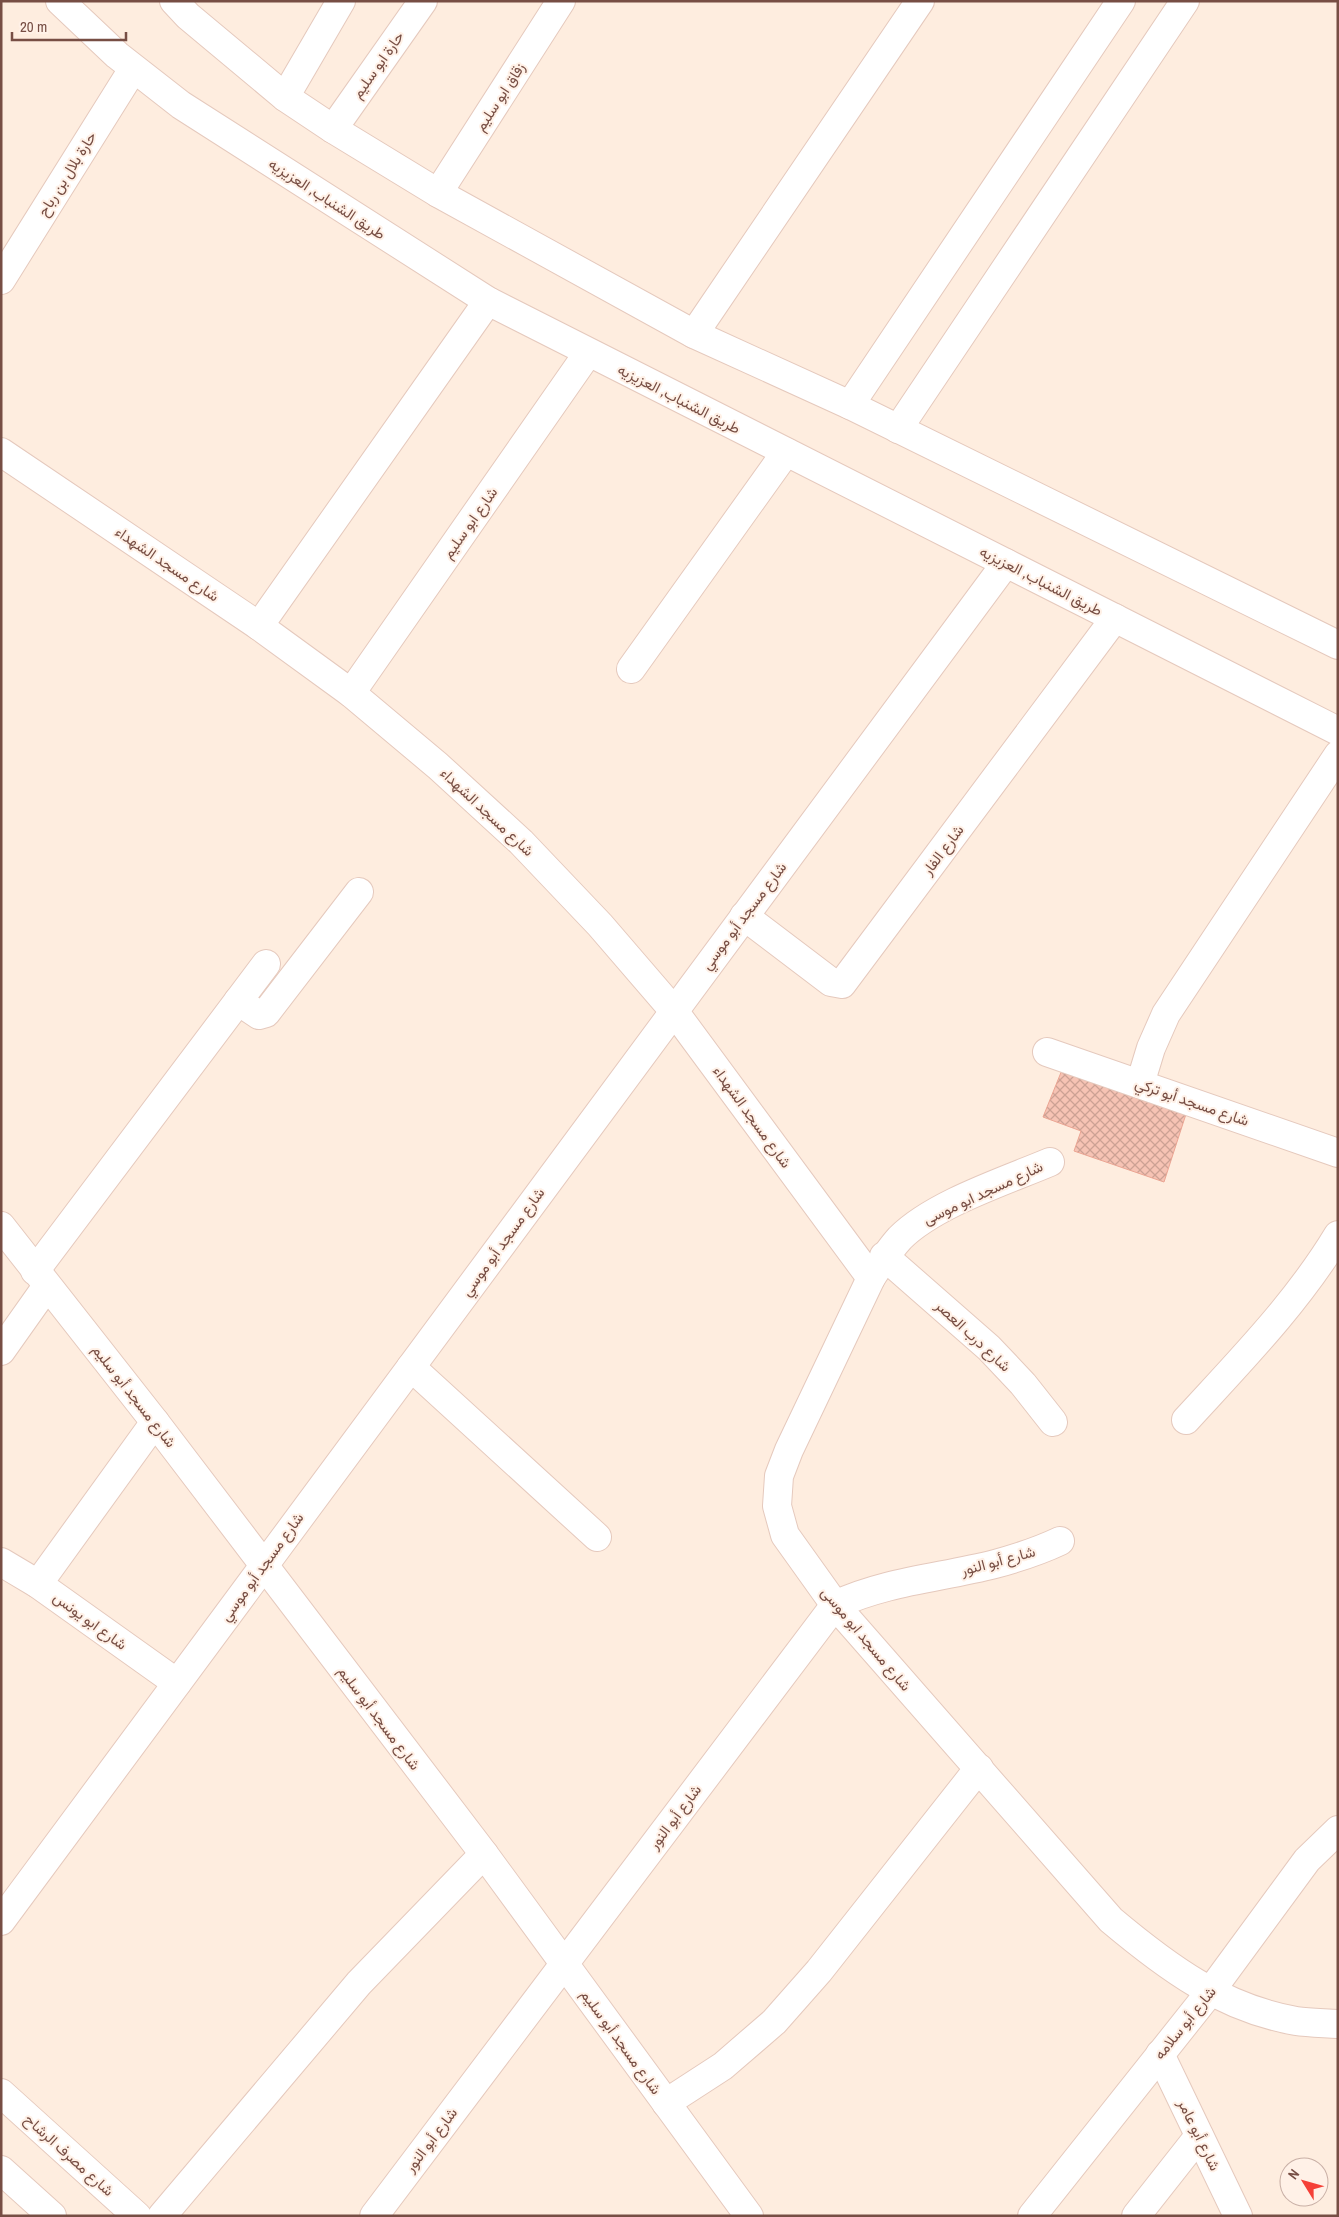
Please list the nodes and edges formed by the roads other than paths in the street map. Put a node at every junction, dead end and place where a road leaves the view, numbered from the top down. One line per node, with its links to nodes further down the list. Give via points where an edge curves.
1 (60, 1): 9 (street, طريق الشنباب, العزيزيه)
2 (341, 1): 10 (street)
3 (423, 1): 11 (street, حارة ابو سليم)
4 (561, 1): 12 (street, زقاق ابو سليم)
5 (920, 1): 15 (street)
6 (1121, 1): 17 (street)
7 (1185, 1): 18 (street)
8 (187, 6): 10 (street)
9 (133, 69): 13 (street, حارة بلال بن رباح); 14 (street, طريق الشنباب, العزيزيه, via 181,105)
10 (285, 97): 11 (street)
11 (333, 129): 12 (street)
12 (438, 193): 15 (street)
13 (1, 280)
14 (488, 301): 16 (street, طريق الشنباب, العزيزيه); 23 (street)
15 (694, 334): 17 (street)
16 (588, 353): 20 (street, طريق الشنباب, العزيزيه); 26 (street, شارع ابو سليم)
17 (850, 405): 18 (street)
18 (898, 428): 24 (street)
19 (1, 452): 23 (street, شارع مسجد الشهداء)
20 (786, 452): 21 (street, طريق الشنباب, العزيزيه); 25 (street)
21 (1006, 563): 22 (street, طريق الشنباب, العزيزيه); 30 (street, شارع مسجد أبو موسي)
22 (1115, 618): 27 (street, طريق الشنباب, العزيزيه); 30 (street, شارع الفار, via 842,984 831,982)
23 (259, 626): 26 (street, شارع مسجد الشهداء)
24 (1338, 645)
25 (631, 669)
26 (351, 694): 33 (street, شارع مسجد الشهداء, via 438,766 521,842 600,924)
27 (1338, 731)
28 (1338, 755): 35 (street, via 1166,1014)
29 (359, 892): 32 (street, via 266,1013 259,1015)
30 (744, 916): 33 (street, شارع مسجد أبو موسي)
31 (266, 964): 32 (street)
32 (238, 1001): 41 (street)
33 (674, 1011): 40 (street, شارع مسجد الشهداء); 43 (street, شارع مسجد أبو موسي)
34 (1047, 1052): 35 (street, شارع مسجد أبو تركي)
35 (1140, 1084): 36 (street, شارع مسجد أبو تركي)
36 (1338, 1152)
37 (1050, 1162): 40 (street, شارع مسجد ابو موسى, via 941,1209 901,1238)
38 (1, 1226): 41 (street, شارع مسجد أبو سليم)
39 (1338, 1235): 44 (street, via 1322,1262 1262,1337)
40 (878, 1267): 46 (street, شارع درب العصر, via 989,1348); 52 (street, شارع مسجد ابو موسى, via 779,1476 777,1506 784,1535)
41 (41, 1278): 42 (street); 45 (street, شارع مسجد أبو سليم)
42 (1, 1351)
43 (411, 1367): 47 (street); 50 (street, شارع مسجد أبو موسي)
44 (1186, 1420)
45 (155, 1422): 50 (street, شارع مسجد أبو سليم); 51 (street)
46 (1053, 1422)
47 (597, 1537)
48 (1060, 1541): 52 (street, شارع أبو النور, via 994,1564 862,1592)
49 (1, 1562): 51 (street, شارع ابو يونس)
50 (263, 1566): 53 (street, شارع مسجد أبو موسي); 56 (street, شارع مسجد أبو سليم)
51 (38, 1584): 53 (street, شارع ابو يونس)
52 (835, 1605): 54 (street, شارع مسجد ابو موسى); 58 (street, شارع أبو النور)
53 (177, 1683): 57 (street, شارع مسجد أبو موسي)
54 (978, 1768): 59 (street, شارع مسجد ابو موسى, via 1111,1920 1158,1959); 63 (street, via 819,1970 774,2022 723,2066)
55 (1338, 1830): 59 (street, شارع أبو سلامه, via 1307,1860)
56 (484, 1854): 58 (street, شارع مسجد أبو سليم); 69 (street, via 359,1984)
57 (1, 1921)
58 (564, 1964): 63 (street, شارع مسجد أبو سليم); 66 (street, شارع أبو النور)
59 (1210, 1992): 60 (street, شارع مسجد ابو موسى, via 1252,2010 1296,2021); 61 (street, شارع أبو سلامه)
60 (1338, 2024)
61 (1160, 2054): 64 (street, شارع أبو عامر); 71 (street, شارع أبو سلامه)
62 (1, 2093): 68 (street, شارع مصرف الرشاح)
63 (666, 2103): 70 (street, شارع مسجد أبو سليم)
64 (1199, 2136): 72 (street); 73 (street, شارع أبو عامر)
65 (1, 2170): 67 (street)
66 (385, 2212)
67 (52, 2216)
68 (136, 2216)
69 (162, 2216)
70 (749, 2216)
71 (1032, 2216)
72 (1136, 2216)
73 (1238, 2216)

